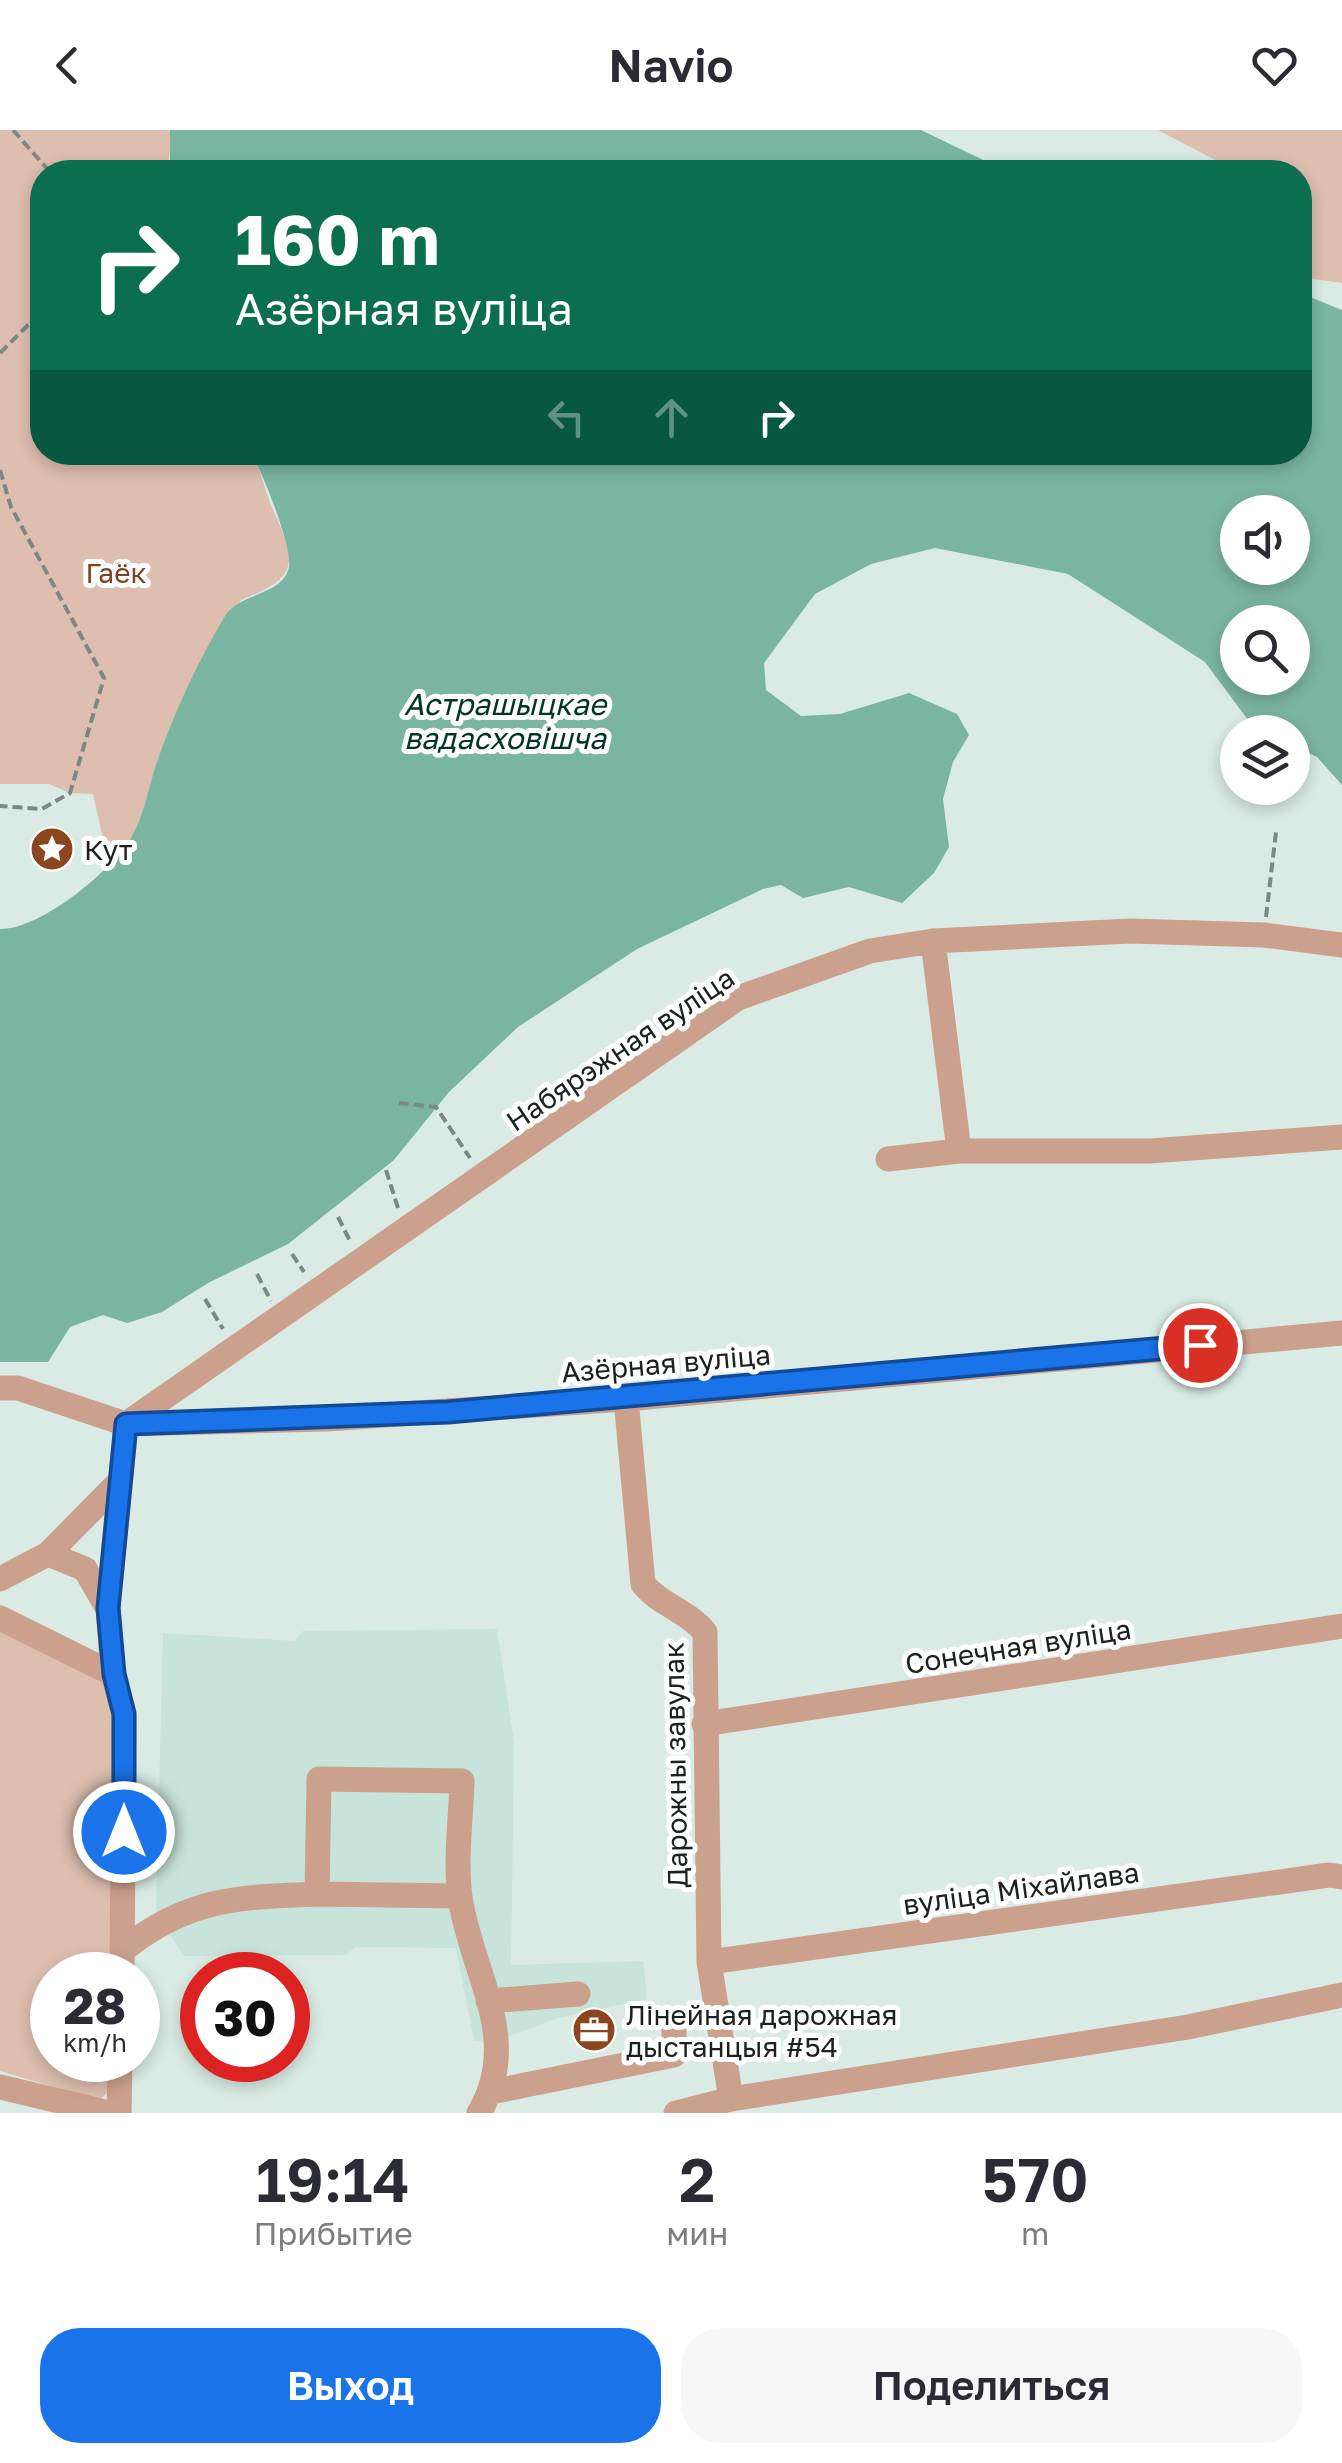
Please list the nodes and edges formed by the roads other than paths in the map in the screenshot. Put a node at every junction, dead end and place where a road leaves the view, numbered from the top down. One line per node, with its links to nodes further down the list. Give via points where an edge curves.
1 (933, 941): 2 (street, Набярэжная вуліца, via 1130,931 1264,934); 4 (street); 9 (street, Набярэжная вуліца, via 870,951 738,998)
2 (1342, 945)
3 (1342, 1137): 4 (street, via 1150,1150)
4 (959, 1151): 5 (street)
5 (888, 1159)
6 (1342, 1333): 8 (street, Азёрная вуліца)
7 (0, 1388): 9 (street, Азёрная вуліца)
8 (626, 1399): 9 (street, Азёрная вуліца); 17 (street, Дарожны завулак, via 643,1584 705,1632)
9 (126, 1424): 10 (street)
10 (118, 1483): 11 (street); 13 (street)
11 (48, 1554): 12 (street); 13 (street, via 85,1569)
12 (0, 1579)
13 (108, 1608): 16 (street)
14 (0, 1618): 16 (street)
15 (1342, 1626): 17 (street, Сонечная вуліца)
16 (114, 1674): 21 (street, via 124,1714)
17 (704, 1724): 23 (street, Дарожны завулак)
18 (1342, 1877): 23 (street, вуліца Міхайлава)
19 (317, 1894): 20 (street); 20 (street, via 319,1779 462,1781); 22 (street, via 232,1897 158,1921)
20 (460, 1896): 26 (street)
21 (123, 1952)
22 (132, 1952)
23 (709, 1962): 31 (street, Дарожны завулак)
24 (578, 1994): 26 (street)
25 (1342, 1996): 31 (street)
26 (488, 2001): 30 (street, via 499,2040)
27 (674, 2024): 30 (street, via 674,2055)
28 (120, 2082): 33 (street)
29 (0, 2087): 32 (street)
30 (485, 2103)
31 (722, 2106): 34 (street)
32 (108, 2113)
33 (119, 2113)
34 (676, 2113)

